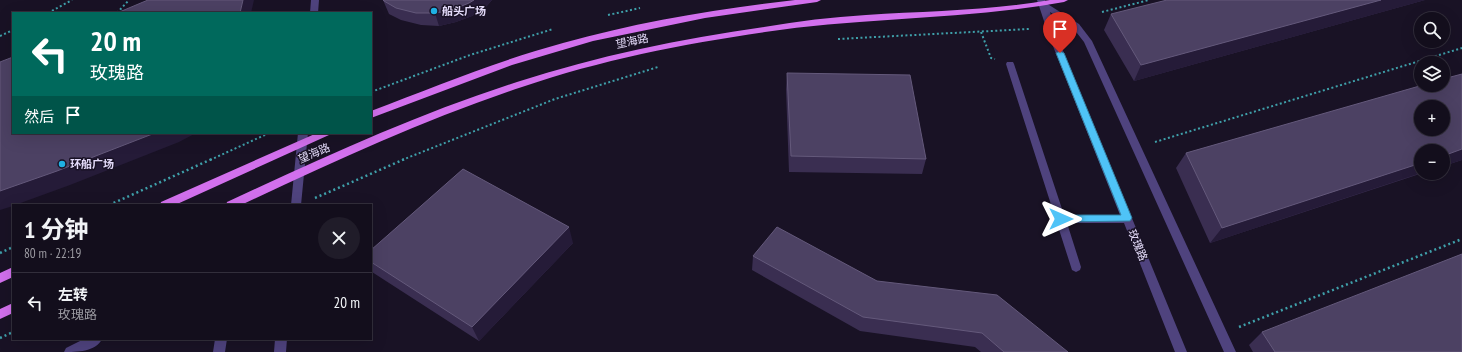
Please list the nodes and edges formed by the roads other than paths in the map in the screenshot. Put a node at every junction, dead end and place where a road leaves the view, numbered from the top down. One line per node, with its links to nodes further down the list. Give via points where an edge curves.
1 (315, 0): 5 (street)
2 (817, 0): 7 (main road, 望海路, via 660,24 593,38 509,63)
3 (1064, 0): 4 (main road, 望海路)
4 (1042, 2): 10 (main road, 望海路, via 981,12 800,24 670,46 609,60 520,84 467,103); 14 (street, 玫瑰路); 28 (street, via 1082,32)
5 (314, 12)
6 (1010, 64): 15 (street)
7 (372, 115)
8 (321, 134): 9 (main road, 望海路)
9 (302, 138): 10 (street); 11 (main road, 望海路)
10 (299, 173): 12 (main road, 望海路); 13 (street)
11 (167, 204)
12 (233, 204)
13 (296, 204)
14 (1127, 218): 15 (street); 27 (street, 玫瑰路)
15 (1061, 219): 16 (street)
16 (1076, 267)
17 (12, 272): 18 (main road)
18 (0, 278)
19 (12, 308): 20 (main road)
20 (0, 314)
21 (94, 340): 24 (street)
22 (222, 340): 25 (street)
23 (281, 340): 26 (street)
24 (70, 352)
25 (219, 352)
26 (280, 352)
27 (1181, 352)
28 (1230, 352)

